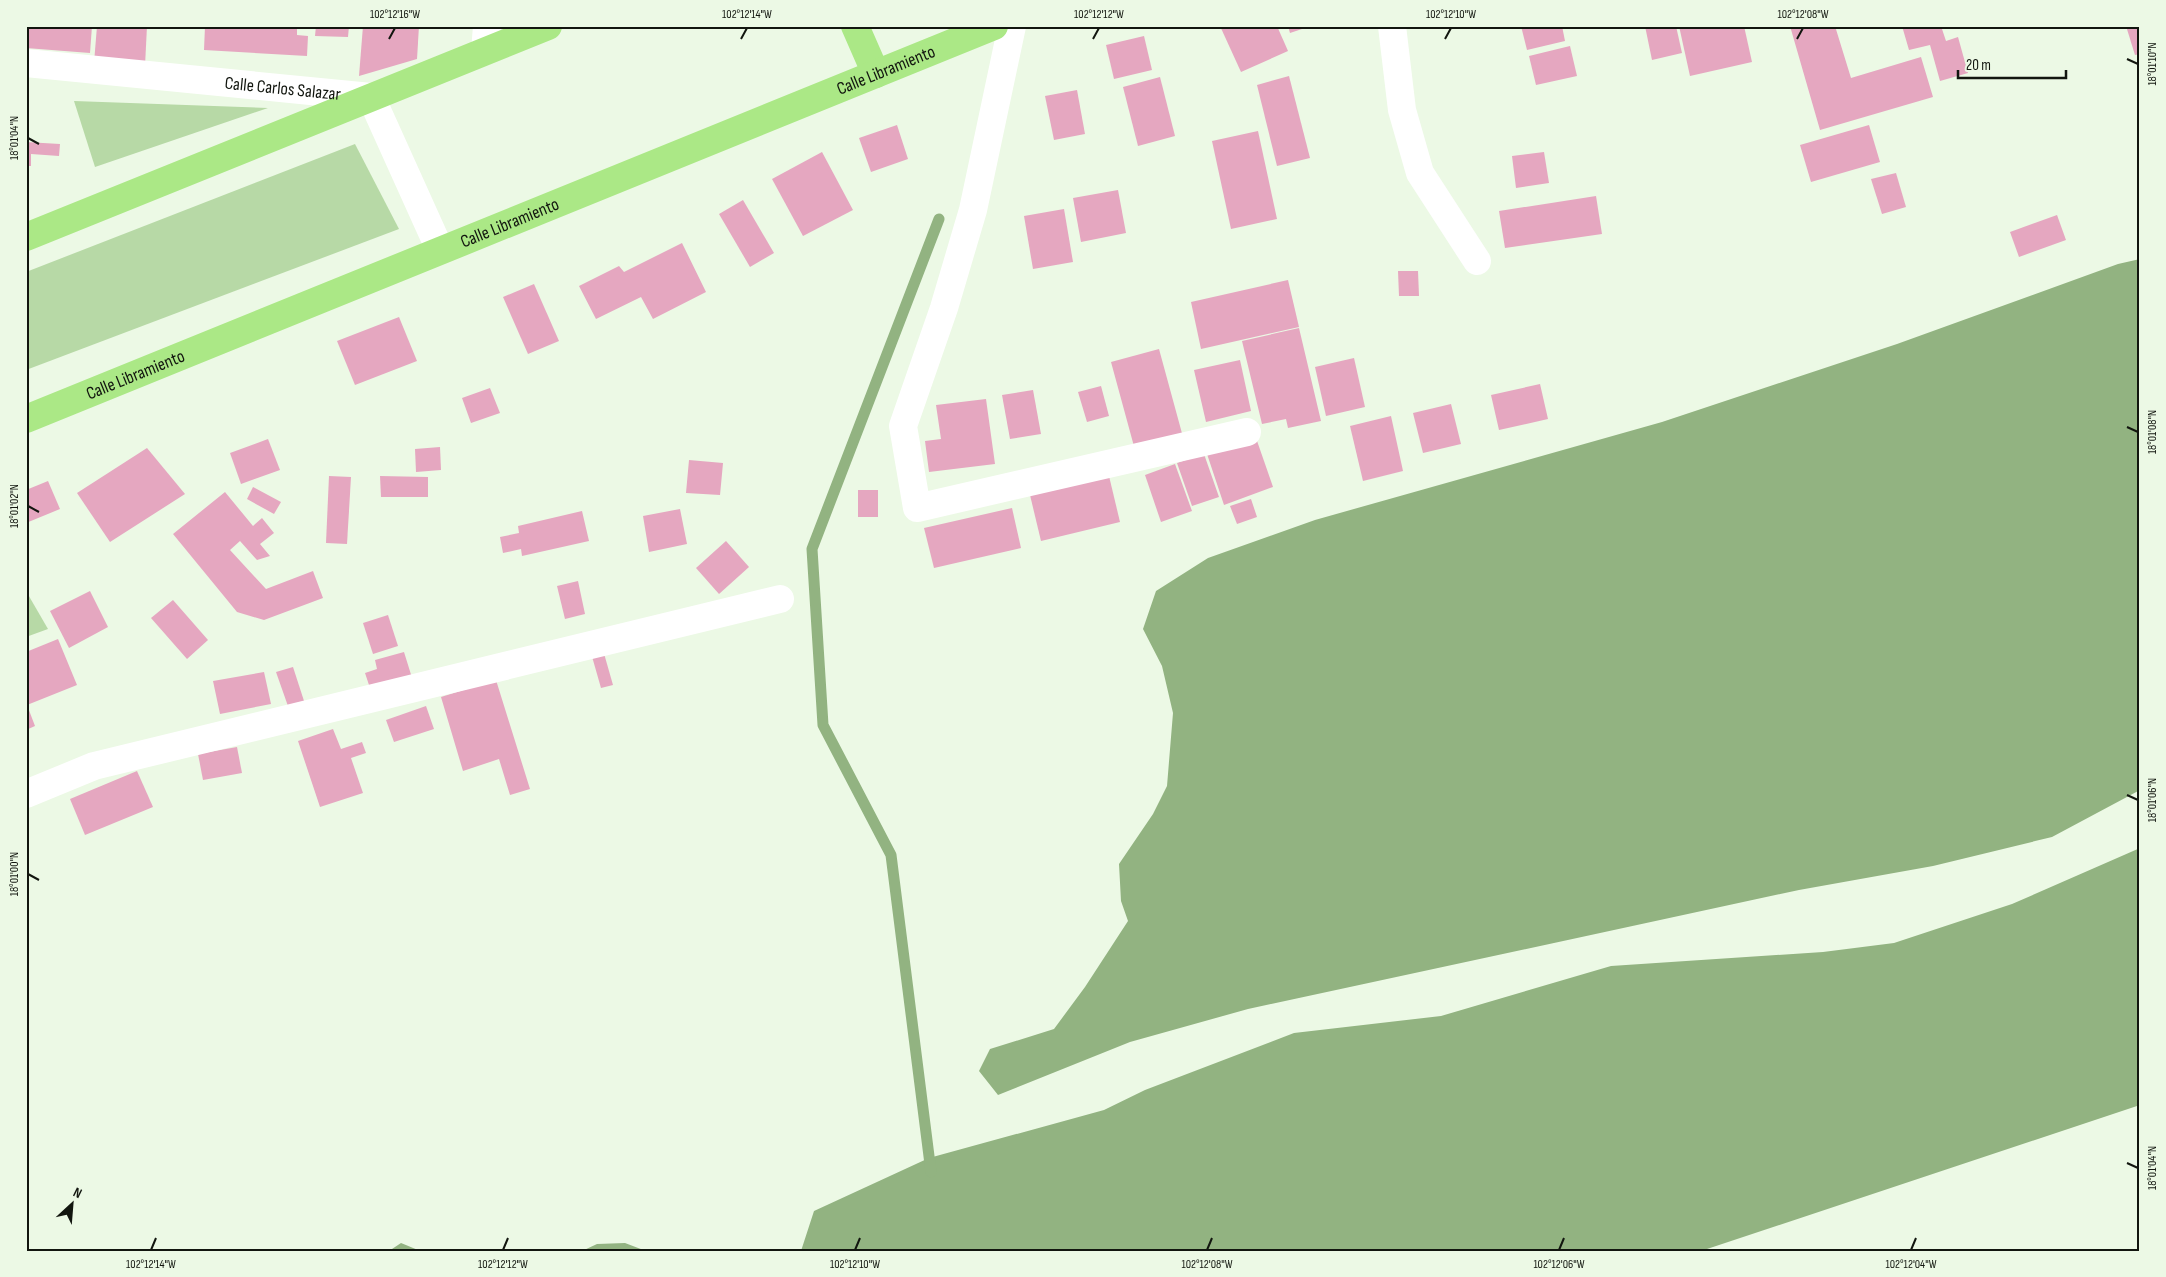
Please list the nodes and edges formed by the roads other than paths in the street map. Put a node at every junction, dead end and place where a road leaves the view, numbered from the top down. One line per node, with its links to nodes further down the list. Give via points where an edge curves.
1 (548, 26): 6 (highway)
2 (855, 26): 8 (highway)
3 (994, 26): 8 (highway, Calle Libramiento)
4 (1012, 26): 14 (street, via 972,210 944,308 903,426 917,508)
5 (1392, 26): 12 (street, via 1402,110 1420,173)
6 (486, 39): 9 (highway)
7 (26, 63): 9 (street, Calle Carlos Salazar)
8 (876, 74): 11 (highway, Calle Libramiento)
9 (372, 97): 10 (highway); 11 (street)
10 (26, 237)
11 (440, 250): 13 (highway, Calle Libramiento)
12 (1477, 261)
13 (26, 419)
14 (1247, 432)
15 (780, 599): 16 (street, via 94,766)
16 (26, 794)

